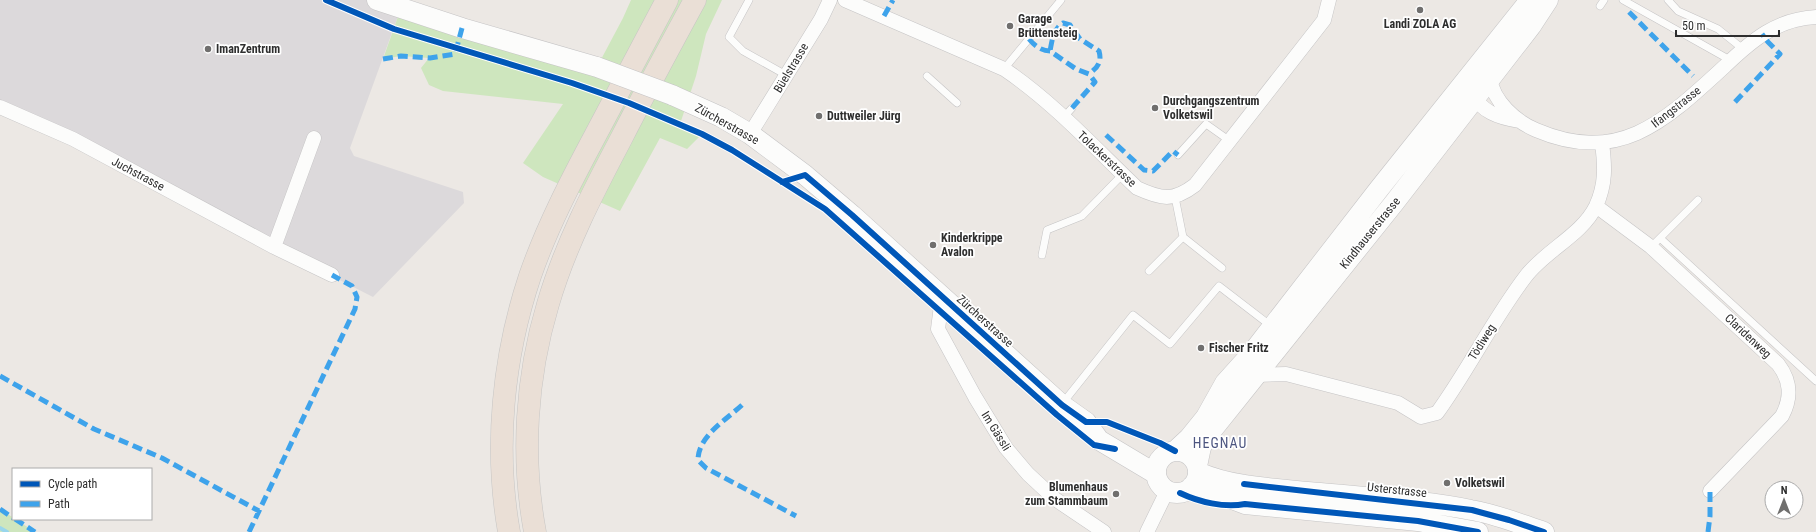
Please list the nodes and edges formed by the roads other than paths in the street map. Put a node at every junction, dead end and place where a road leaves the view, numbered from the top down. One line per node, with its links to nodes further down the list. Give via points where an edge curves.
1 (377, 0): 27 (main road, Zürcherstrasse, bridge, via 462,28 597,67 672,95)
2 (667, 0): 53 (highway, via 566,192 540,250 522,302 508,365 502,429 504,488)
3 (695, 0): 54 (highway, via 596,186 566,253 547,306 535,361 528,416 528,472)
4 (749, 0): 19 (lane, via 729,37 743,51)
5 (830, 0): 19 (street, Büelstrasse)
6 (845, 0): 18 (street, Tolackerstrasse)
7 (1061, 0): 18 (lane)
8 (1328, 0): 29 (street, via 1324,20)
9 (1530, 0): 21 (main road, Kindhauserstrasse)
10 (1548, 0): 22 (main road, Kindhauserstrasse)
11 (1604, 0): 14 (lane)
12 (1623, 0): 17 (lane)
13 (1668, 0): 16 (lane, via 1678,11 1718,29)
14 (1600, 6)
15 (1816, 17): 16 (street, Ifangstrasse, via 1784,23 1762,34)
16 (1742, 49): 17 (street, Ifangstrasse)
17 (1730, 60): 30 (street, Ifangstrasse, via 1671,114 1627,138)
18 (1004, 70): 32 (street, Tolackerstrasse, via 1067,113)
19 (786, 75): 27 (street, Büelstrasse)
20 (926, 76): 24 (lane)
21 (1468, 77): 23 (street, Ifangstrasse); 44 (main road, Kindhauserstrasse)
22 (1490, 78): 23 (main road, Kindhauserstrasse); 26 (street, Ifangstrasse, via 1495,95)
23 (1474, 98): 26 (street, Ifangstrasse, via 1495,116); 44 (main road, Kindhauserstrasse, via 1394,204)
24 (957, 104)
25 (0, 107): 38 (street, Juchstrasse, via 73,139)
26 (1520, 121): 30 (street, Ifangstrasse, via 1559,139)
27 (750, 134): 43 (main road, Zürcherstrasse, via 827,193)
28 (314, 138): 38 (street)
29 (1230, 141): 31 (lane, via 1206,124); 33 (street, via 1195,185)
30 (1602, 144): 35 (street, Tödiweg, via 1605,168)
31 (1178, 155)
32 (1123, 174): 33 (street, Tolackerstrasse, via 1137,188 1154,196); 39 (lane, via 1082,216 1047,230)
33 (1175, 198): 36 (lane)
34 (1698, 200): 37 (lane)
35 (1596, 206): 37 (street, Claridenweg); 45 (street, Tödiweg, via 1580,228 1547,253 1527,275 1437,413 1421,416 1398,403)
36 (1183, 237): 40 (lane); 41 (lane)
37 (1656, 243): 47 (lane); 51 (street, Claridenweg, via 1778,364 1789,383 1788,406 1782,416)
38 (274, 247): 42 (street, Juchstrasse)
39 (1042, 255)
40 (1222, 268)
41 (1149, 272)
42 (332, 275)
43 (942, 298): 48 (main road, Zürcherstrasse); 55 (street, Im Gässli, via 938,329 1006,448 1028,474 1055,499)
44 (1276, 336): 45 (street); 46 (main road, Kindhauserstrasse); 48 (lane, via 1219,286 1170,344 1133,315); 49 (main road, Kindhauserstrasse, via 1252,353 1225,383 1206,417 1189,438)
45 (1286, 374): 46 (street, Tödiweg)
46 (1255, 375): 50 (main road, Kindhauserstrasse, via 1204,441)
47 (1816, 381)
48 (1062, 405): 49 (main road, Zürcherstrasse, via 1086,422 1106,429 1137,448)
49 (1165, 460): 50 (main road, via 1189,455); 52 (main road, via 1158,481)
50 (1196, 475): 52 (main road, via 1180,493); 57 (main road, via 1219,494 1245,504 1418,521); 58 (main road, Usterstrasse, via 1274,489 1472,510)
51 (1710, 490)
52 (1167, 491): 56 (street)
53 (509, 532)
54 (535, 532)
55 (1104, 532)
56 (1147, 532)
57 (1478, 532)
58 (1544, 532)

